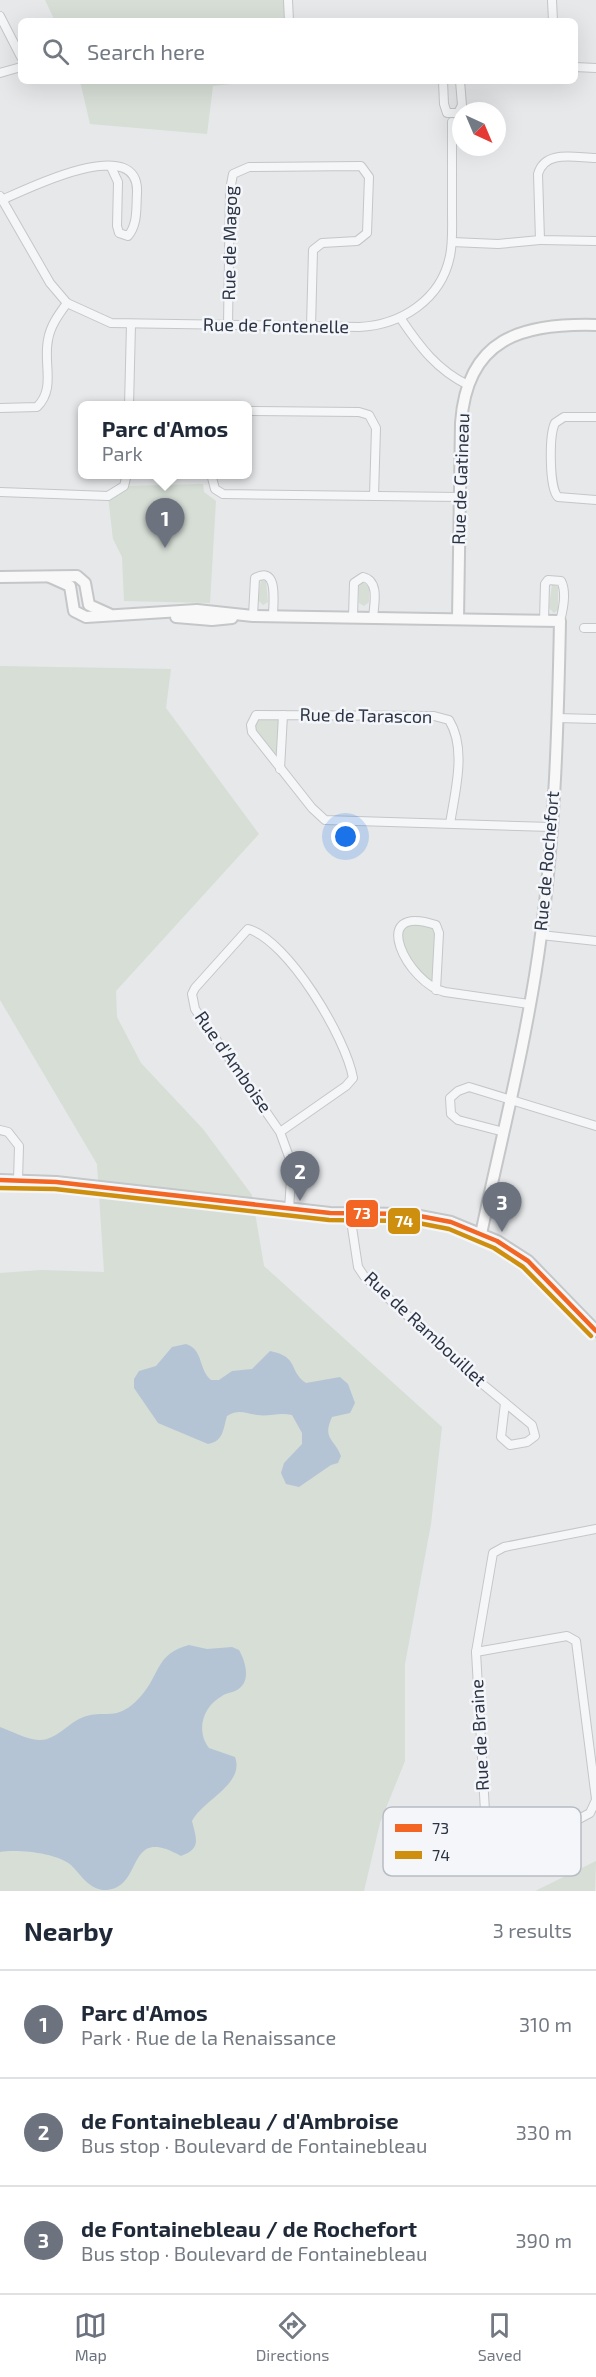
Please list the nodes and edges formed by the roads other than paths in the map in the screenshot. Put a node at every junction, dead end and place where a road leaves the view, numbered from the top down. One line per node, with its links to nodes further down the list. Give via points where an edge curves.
1 (288, 0): 4 (street)
2 (552, 0): 5 (street)
3 (0, 16): 6 (street)
4 (289, 18)
5 (553, 18)
6 (18, 51)
7 (578, 67): 9 (street)
8 (18, 68): 10 (street)
9 (596, 68)
10 (0, 73)
11 (444, 84): 12 (street, via 444,104 447,113 453,114 462,105)
12 (460, 84)
13 (452, 156): 19 (street, Rue de Fontenelle)
14 (596, 158): 17 (street, via 553,158 542,164 538,174)
15 (111, 167): 15 (street, via 118,182 117,226 119,233 128,236 135,228 137,182 130,171); 16 (street, via 63,173)
16 (2, 197): 20 (street, Rue de Fontenelle, via 31,254)
17 (540, 240): 18 (street); 19 (street, via 498,244)
18 (596, 241)
19 (452, 242): 21 (street, Rue de Fontenelle, via 439,283)
20 (67, 303): 22 (street, Rue de Fontenelle, via 111,323); 28 (street, via 47,341 48,381 44,400 37,407)
21 (401, 319): 25 (street, Rue de Fontenelle, via 374,327); 26 (street, via 429,358)
22 (131, 324): 24 (street, Rue de Fontenelle); 27 (street)
23 (596, 325): 26 (street, Rue de Gatineau, via 544,326 516,334 487,355)
24 (228, 326): 25 (street, Rue de Fontenelle); 25 (street, Rue de Magog, via 233,174 249,167 356,164 369,177 368,229 360,240 322,243 313,250)
25 (311, 327)
26 (468, 385): 35 (street, Rue de Gatineau, via 462,417)
27 (129, 401)
28 (0, 408)
29 (252, 411): 34 (street, via 369,415 376,428)
30 (596, 417): 36 (street, via 567,417 555,423 552,470 552,487 558,497)
31 (126, 479): 33 (street, via 124,486 108,496)
32 (212, 479): 34 (street, via 215,489 223,494)
33 (0, 492)
34 (375, 496): 35 (street)
35 (460, 497): 44 (street, Rue de Gatineau)
36 (596, 500)
37 (0, 577): 38 (street)
38 (50, 577): 39 (street, via 80,577 89,605); 39 (street, via 71,588 73,609 78,615 93,618)
39 (109, 614): 40 (street, via 213,620)
40 (252, 616): 41 (street); 41 (street, via 254,580 264,575 273,583)
41 (273, 616): 42 (street)
42 (353, 617): 43 (street); 43 (street, via 354,584 363,577 374,584)
43 (373, 618): 44 (street)
44 (458, 619): 45 (street)
45 (544, 621): 46 (street); 46 (street, via 545,584 554,579 563,586)
46 (560, 621): 50 (street, Rue de Rochefort)
47 (584, 628): 48 (street)
48 (596, 628)
49 (283, 715): 52 (street, Rue de Tarascon); 52 (street, Rue de Tarascon, via 256,715 251,725 252,732); 53 (street, Rue de Tarascon, via 434,716 449,720 458,735)
50 (557, 718): 51 (street); 54 (street, Rue de Rochefort)
51 (596, 719)
52 (280, 769): 53 (street, Rue de Tarascon, via 325,820)
53 (450, 824): 54 (street, Rue de Tarascon)
54 (551, 827): 55 (street, Rue de Rochefort)
55 (541, 934): 56 (street); 58 (street, Rue de Rochefort)
56 (596, 941)
57 (436, 990): 57 (street, via 416,975 398,944 397,933 406,920 436,925); 58 (street)
58 (529, 1004): 59 (street, Rue de Rochefort)
59 (511, 1098): 60 (street); 63 (street, Rue de Rochefort); 63 (street, via 469,1087 450,1098 448,1106 450,1114 458,1120)
60 (596, 1125)
61 (0, 1131): 65 (street, via 8,1132 19,1146)
62 (280, 1132): 62 (street, Rue d'Amboise, via 192,1000 195,988 248,929 270,941 306,982 324,1010 353,1078); 66 (street, Rue d'Amboise, via 292,1165)
63 (504, 1132): 68 (street, Rue de Rochefort)
64 (0, 1180): 65 (street)
65 (18, 1180): 66 (street)
66 (289, 1209): 67 (street)
67 (351, 1214): 68 (street, via 420,1216 451,1222); 70 (street, Rue de Rambouillet, via 358,1267 364,1276)
68 (481, 1234): 69 (street, via 528,1261)
69 (596, 1331)
70 (505, 1402): 70 (street, Rue de Rambouillet, via 501,1437 510,1445 527,1442 535,1436 532,1425)
71 (596, 1529): 72 (street, Rue de Braine, via 504,1547 493,1553)
72 (476, 1652): 73 (street, via 567,1636 576,1641); 74 (street, Rue de Braine)
73 (596, 1800): 75 (street, via 590,1813)
74 (483, 1807)
75 (581, 1818)

